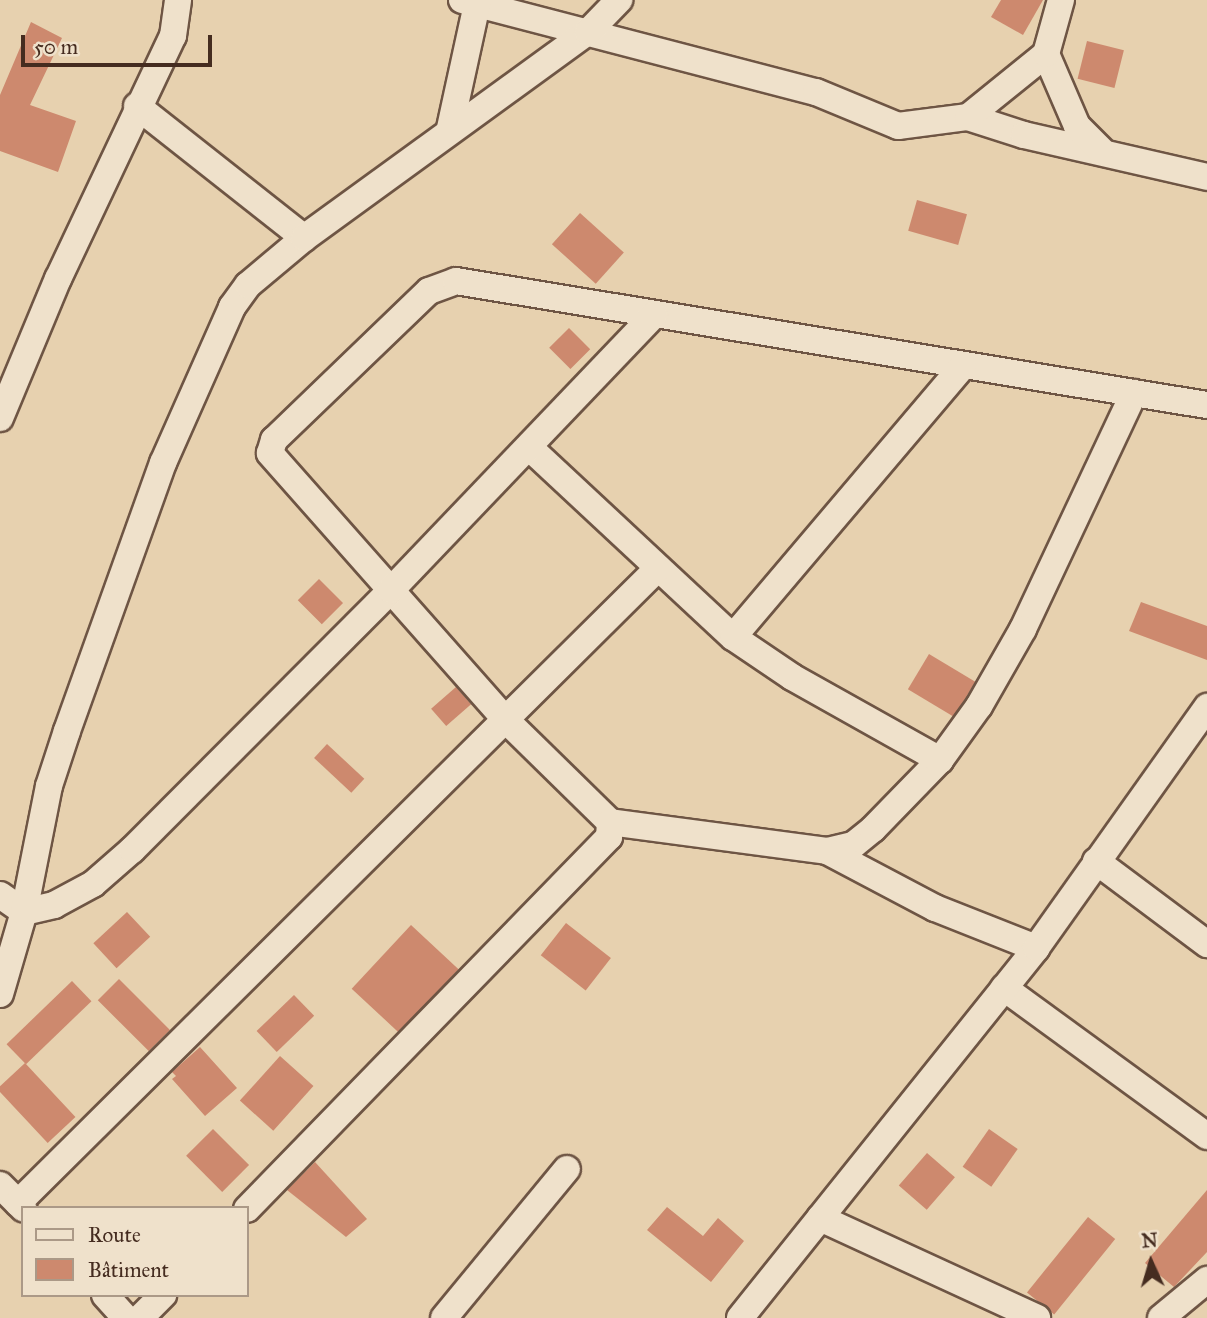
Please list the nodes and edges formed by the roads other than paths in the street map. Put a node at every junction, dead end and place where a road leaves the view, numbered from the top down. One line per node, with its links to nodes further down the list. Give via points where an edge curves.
1 (178, 0): 7 (street, via 173,36)
2 (619, 0): 5 (street)
3 (1061, 0): 6 (street)
4 (473, 2): 5 (street); 9 (street)
5 (587, 32): 8 (street, via 816,92 898,126); 9 (street)
6 (1046, 54): 8 (street); 10 (street, via 1077,126)
7 (137, 106): 12 (street); 17 (street)
8 (968, 117): 10 (street, via 1024,135)
9 (450, 128): 12 (street)
10 (1101, 150): 11 (street)
11 (1207, 177)
12 (304, 238): 29 (street, via 248,285 232,307 163,463 49,786)
13 (654, 315): 14 (street); 18 (street); 20 (street, via 471,282 442,285 429,290 274,440 270,453 276,466)
14 (963, 366): 15 (street); 21 (street)
15 (1134, 393): 16 (street); 24 (street, via 1023,629 979,706)
16 (1207, 405)
17 (0, 418)
18 (530, 448): 19 (street); 20 (street)
19 (656, 570): 21 (street); 23 (street)
20 (391, 590): 23 (street); 29 (street, via 132,850 93,884 54,905)
21 (733, 637): 24 (street, via 792,677)
22 (1207, 707): 27 (street)
23 (505, 719): 25 (street); 36 (street)
24 (940, 760): 26 (street, via 873,829 853,845)
25 (610, 822): 26 (street); 37 (street, via 609,837)
26 (827, 851): 31 (street, via 935,908)
27 (1096, 861): 30 (street); 31 (street)
28 (0, 895): 29 (street)
29 (24, 912): 33 (street)
30 (1207, 944)
31 (1036, 948): 32 (street)
32 (1004, 988): 34 (street); 38 (street)
33 (0, 994)
34 (1207, 1136)
35 (567, 1169): 42 (street)
36 (13, 1199)
37 (248, 1208)
38 (820, 1218): 43 (street); 44 (street)
39 (1207, 1280): 45 (street)
40 (161, 1297): 41 (street)
41 (140, 1318)
42 (444, 1318)
43 (740, 1318)
44 (1037, 1318)
45 (1161, 1318)

